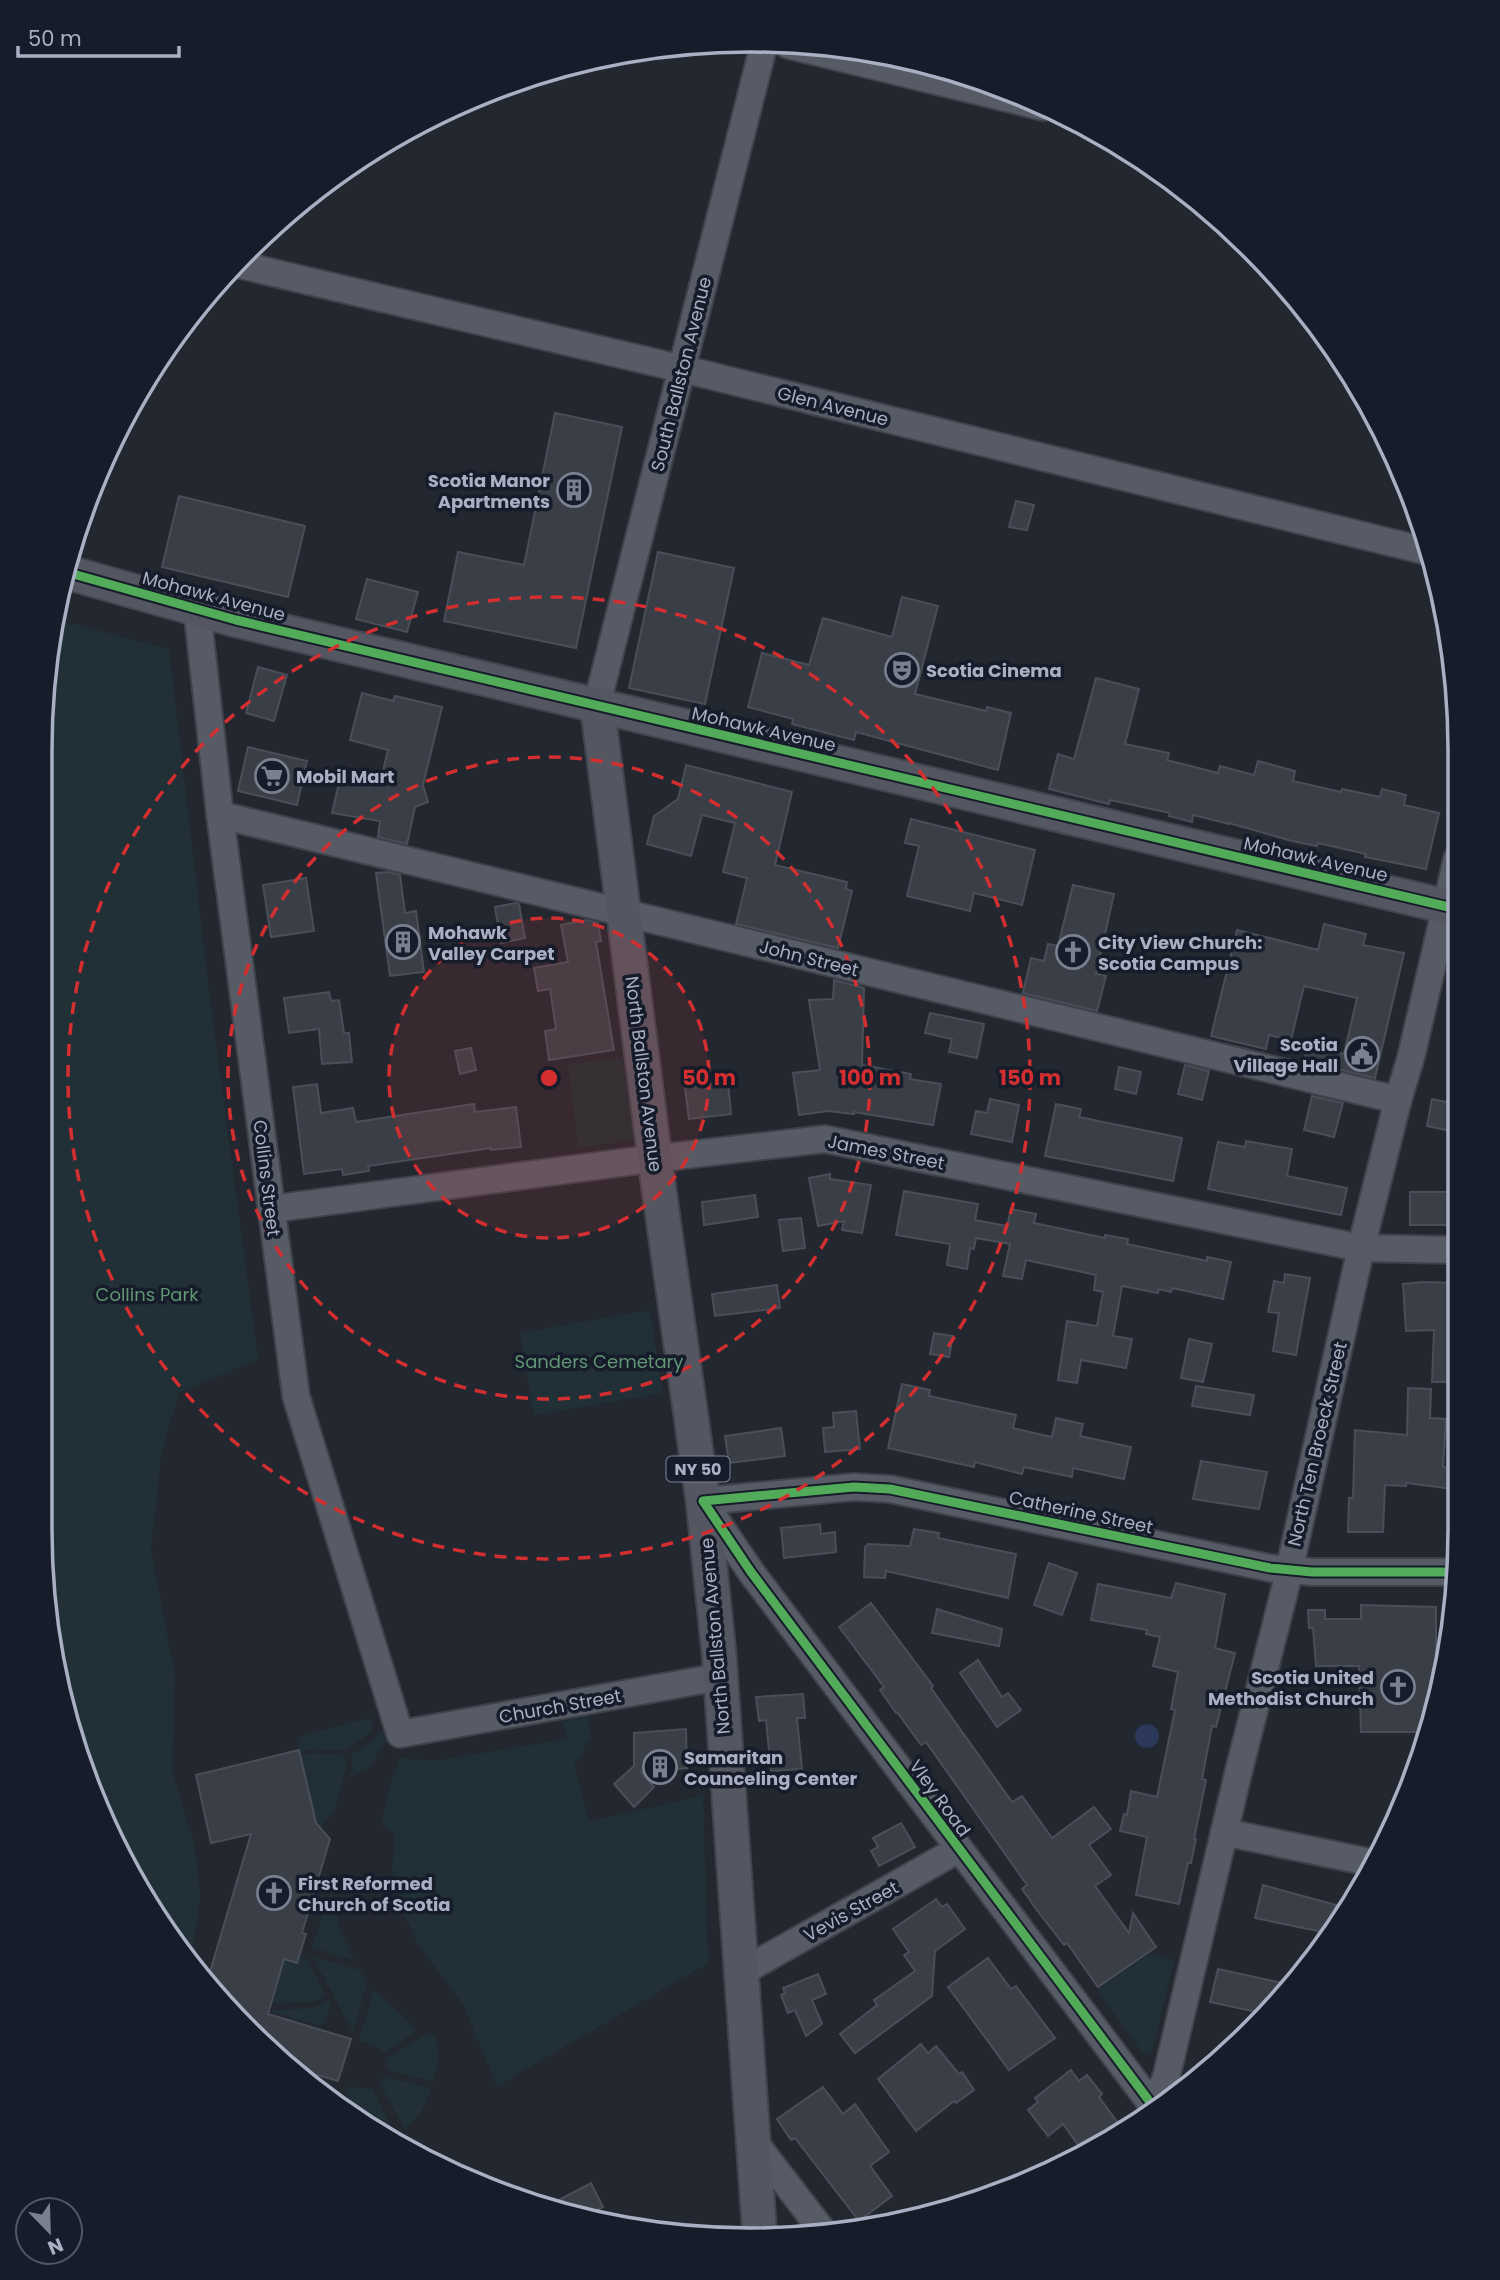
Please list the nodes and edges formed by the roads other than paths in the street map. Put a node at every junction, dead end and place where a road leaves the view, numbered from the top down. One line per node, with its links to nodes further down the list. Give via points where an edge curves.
1 (762, 53): 5 (street, South Ballston Avenue)
2 (843, 58): 3 (street)
3 (976, 91)
4 (248, 267): 5 (street, Glen Avenue)
5 (683, 369): 6 (street, Glen Avenue); 9 (street, South Ballston Avenue)
6 (1417, 549)
7 (75, 574): 8 (main road, Mohawk Avenue)
8 (197, 609): 9 (main road, Mohawk Avenue); 10 (street, Collins Street)
9 (597, 704): 11 (main road, Mohawk Avenue); 12 (main road, North Ballston Avenue / NY 50)
10 (220, 815): 12 (street, John Street); 16 (street, Collins Street)
11 (1448, 907)
12 (624, 913): 14 (street, John Street); 15 (main road, North Ballston Avenue / NY 50)
13 (1448, 919): 14 (street, North Ten Broeck Street)
14 (1398, 1100): 17 (street, North Ten Broeck Street)
15 (655, 1159): 16 (street, James Street); 17 (street, James Street, via 825,1139); 19 (main road, North Ballston Avenue / NY 50)
16 (271, 1209): 23 (street, Collins Street, via 296,1396)
17 (1361, 1248): 18 (street, James Street); 20 (street, North Ten Broeck Street)
18 (1448, 1250)
19 (703, 1501): 20 (street, Catherine Street, via 854,1486 890,1489); 22 (main road, North Ballston Avenue / NY 50); 25 (street, Vley Road)
20 (1289, 1571): 21 (street, Catherine Street); 24 (street, North Ten Broeck Street)
21 (1446, 1572)
22 (719, 1677): 23 (street, Church Street); 27 (main road, North Ballston Avenue / NY 50)
23 (400, 1734)
24 (1224, 1832): 26 (street); 28 (street, North Ten Broeck Street, via 1167,2074)
25 (959, 1849): 27 (street, Vevis Street); 29 (street, Vley Road)
26 (1364, 1861)
27 (742, 1972): 30 (main road, North Ballston Avenue / NY 50)
28 (1157, 2096)
29 (1150, 2101)
30 (755, 2143): 31 (street); 32 (main road, North Ballston Avenue / NY 50)
31 (817, 2224)
32 (759, 2228)

